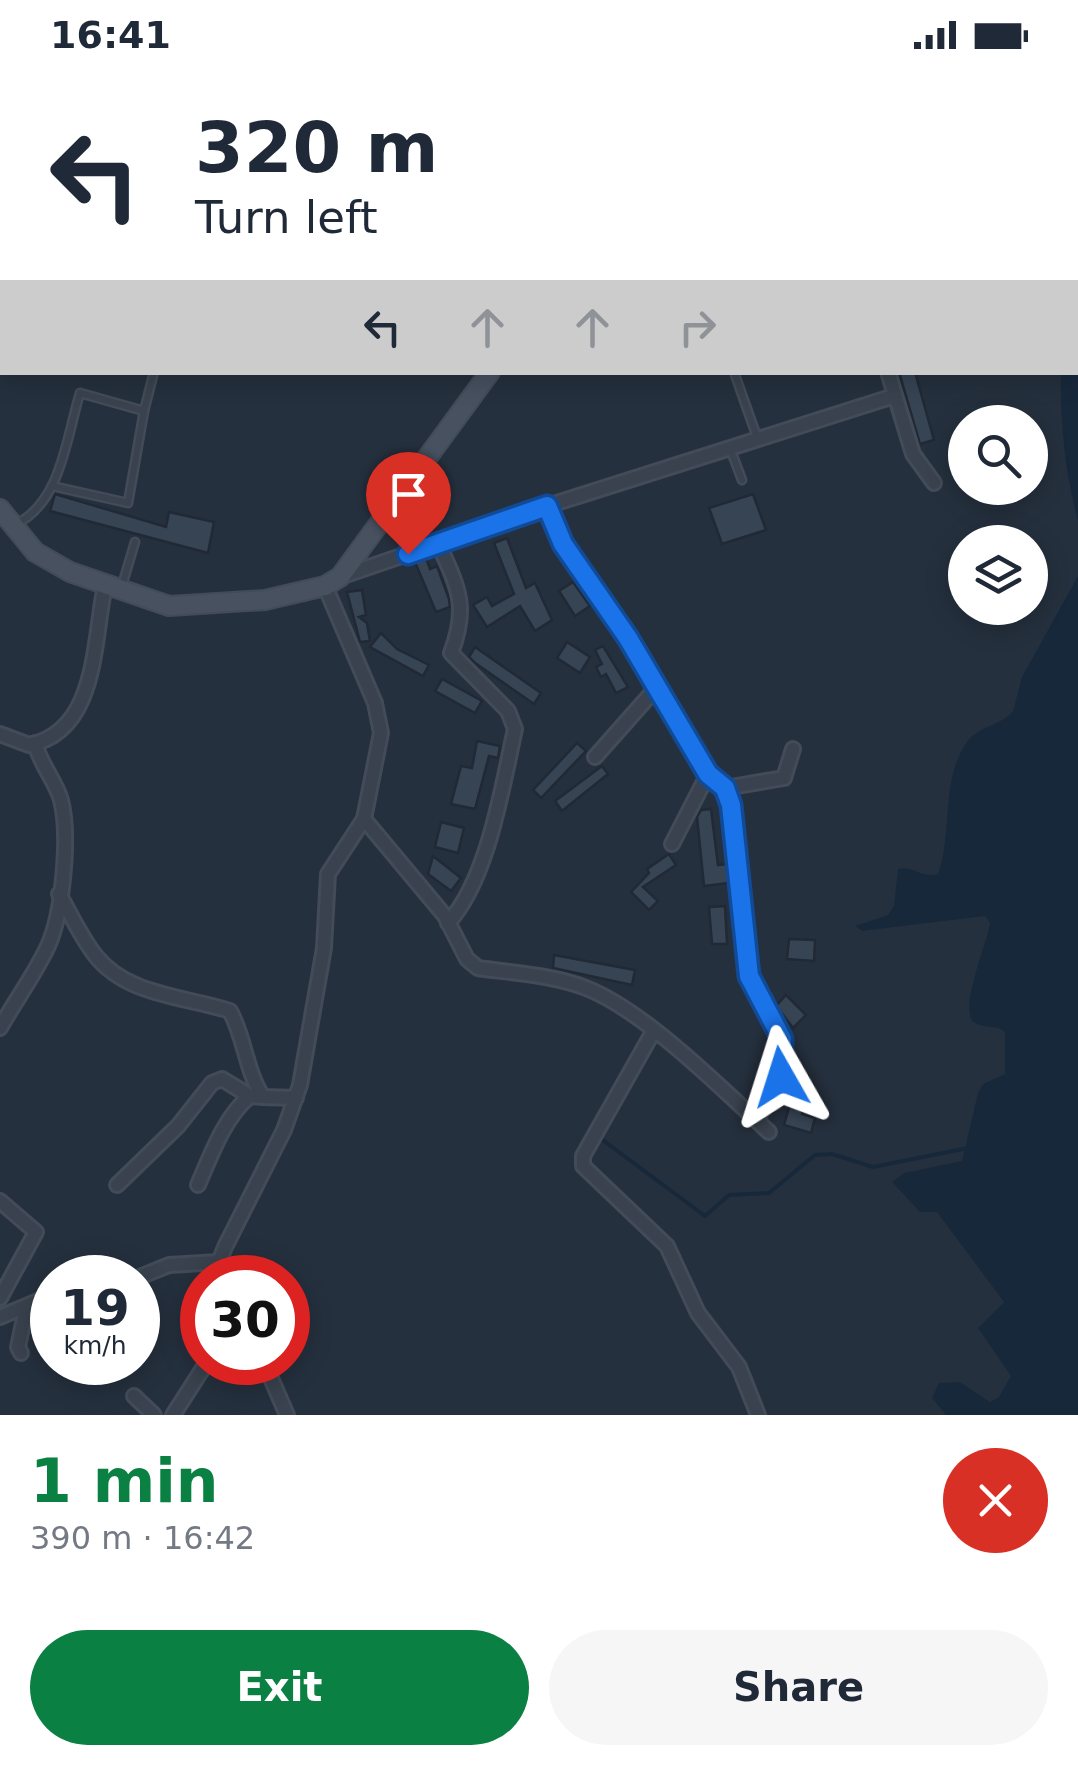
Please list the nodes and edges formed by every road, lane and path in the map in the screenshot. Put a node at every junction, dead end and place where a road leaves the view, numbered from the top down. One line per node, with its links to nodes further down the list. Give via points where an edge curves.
1 (153, 375): 6 (lane)
2 (488, 375): 17 (street)
3 (735, 375): 7 (lane)
4 (889, 375): 5 (street)
5 (894, 396): 7 (street); 10 (street, via 913,454)
6 (144, 411): 11 (lane, via 80,393); 11 (lane, via 128,502)
7 (758, 438): 8 (street)
8 (730, 447): 9 (lane); 12 (street)
9 (742, 480)
10 (934, 484)
11 (52, 486): 14 (lane, via 35,516)
12 (547, 506): 16 (street); 19 (street, via 563,544)
13 (0, 509): 14 (street)
14 (13, 525): 18 (street, via 35,552)
15 (135, 542): 18 (lane)
16 (438, 543): 17 (street); 29 (street, via 459,596 462,622 451,653 508,710 515,728 478,877)
17 (332, 582): 18 (street, via 218,606 169,606); 26 (street, via 381,734)
18 (113, 588): 21 (street, via 74,720)
19 (658, 686): 23 (street); 24 (street)
20 (0, 734): 21 (street)
21 (35, 743): 28 (street, via 60,794 66,825)
22 (793, 749): 25 (street, via 784,778)
23 (595, 756)
24 (708, 774): 25 (street); 27 (street)
25 (725, 788): 34 (street, via 749,976 782,1039 784,1057 781,1077)
26 (364, 819): 29 (street); 33 (street, via 328,874 324,948)
27 (672, 844)
28 (58, 894): 30 (street, via 47,948); 32 (street, via 94,954 124,980 230,1011 244,1036)
29 (448, 923): 31 (street, via 478,968 584,987)
30 (0, 1028)
31 (653, 1032): 34 (street); 51 (street, via 582,1166 666,1246 698,1313 739,1368)
32 (257, 1096): 33 (street); 36 (street, via 219,1140); 37 (street, via 222,1079 212,1083)
33 (296, 1098): 39 (street)
34 (756, 1120): 35 (street)
35 (769, 1132)
36 (198, 1184)
37 (117, 1185)
38 (0, 1201): 40 (street, via 36,1232)
39 (222, 1255)
40 (0, 1298)
41 (30, 1307): 42 (street)
42 (26, 1309): 43 (street); 44 (street)
43 (0, 1317)
44 (21, 1353)
45 (193, 1385): 49 (street)
46 (274, 1385): 50 (street)
47 (134, 1396): 48 (street)
48 (154, 1415)
49 (173, 1415)
50 (287, 1415)
51 (758, 1415)

